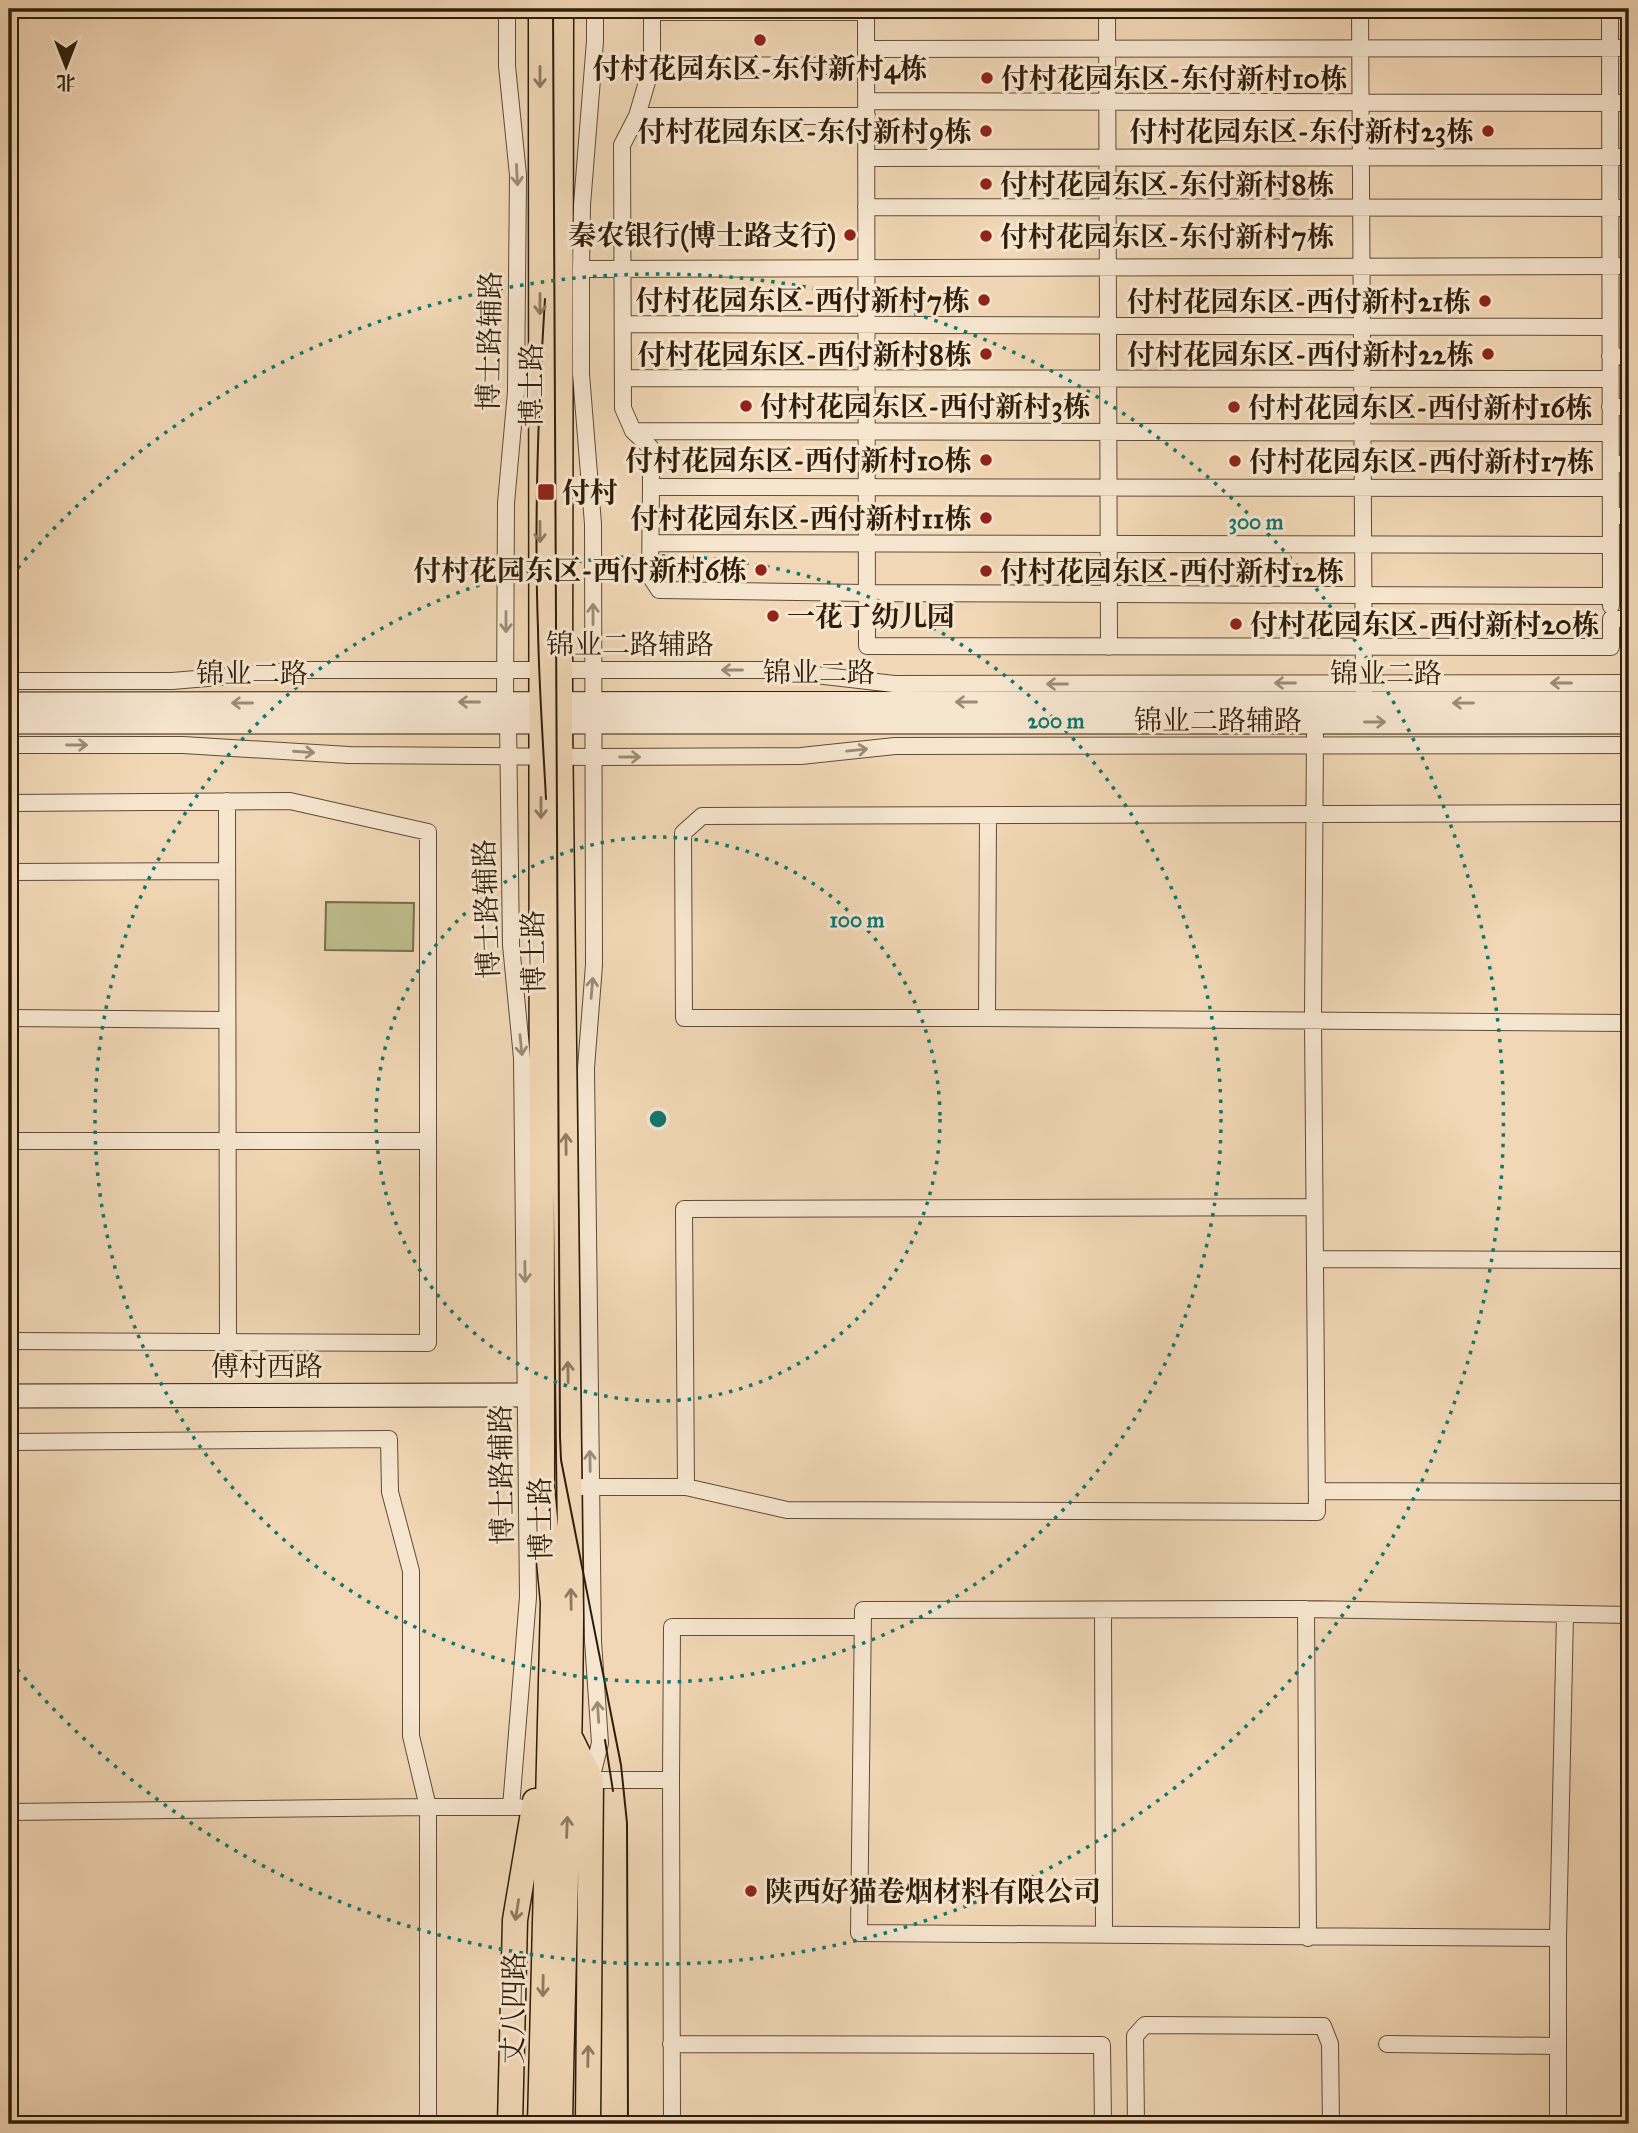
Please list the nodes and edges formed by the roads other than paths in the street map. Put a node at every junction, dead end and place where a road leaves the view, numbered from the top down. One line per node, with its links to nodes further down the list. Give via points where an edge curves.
1 (508, 9): 82 (street, 博士路辅路, one-way to 82, via 507,66 518,175 516,392 506,503)
2 (541, 9): 83 (main road, 博士路, one-way to 83)
3 (561, 9): 83 (main road, 博士路)
4 (595, 9): 37 (street)
5 (1107, 9): 12 (street)
6 (1360, 9): 13 (street)
7 (1610, 9): 10 (street)
8 (652, 10): 9 (street); 15 (street)
9 (866, 11): 14 (street)
10 (1609, 48): 11 (street); 13 (street); 17 (street)
11 (1629, 48)
12 (1108, 49): 13 (street); 14 (street); 16 (street)
13 (1361, 49): 19 (street)
14 (866, 57): 15 (street); 20 (street)
15 (652, 65): 21 (street)
16 (1109, 103): 19 (street); 20 (street); 26 (street)
17 (1610, 103): 18 (street); 19 (street); 23 (street)
18 (1629, 103)
19 (1360, 104): 22 (street)
20 (867, 109): 21 (street); 25 (street)
21 (637, 116): 38 (street, via 622,145)
22 (1360, 157): 23 (street); 26 (street); 31 (street)
23 (1609, 157): 24 (street); 29 (street)
24 (1629, 157)
25 (866, 158): 26 (street); 27 (street)
26 (1109, 158): 28 (street)
27 (866, 207): 28 (street); 36 (street)
28 (1109, 208): 31 (street); 32 (street)
29 (1610, 208): 30 (street); 31 (street); 34 (street)
30 (1629, 208)
31 (1360, 209): 33 (street)
32 (1109, 266): 33 (street); 36 (street); 41 (street)
33 (1360, 266): 34 (street); 42 (street)
34 (1610, 266): 35 (street); 43 (street)
35 (1629, 266)
36 (866, 268): 38 (street); 40 (street)
37 (581, 270): 38 (street); 84 (street, one-way to 37, via 593,524 581,374)
38 (623, 270): 39 (street)
39 (623, 324): 40 (street); 46 (street)
40 (866, 324): 41 (street); 48 (street)
41 (1109, 324): 42 (street); 49 (street)
42 (1361, 324): 43 (street); 47 (street)
43 (1610, 327): 44 (street)
44 (1610, 356): 45 (street); 50 (street)
45 (1629, 357)
46 (623, 378): 48 (street); 53 (street, via 623,408)
47 (1362, 378): 49 (street); 50 (street); 55 (street)
48 (866, 379): 49 (street); 56 (street)
49 (1109, 379): 54 (street)
50 (1609, 379): 51 (street)
51 (1610, 407): 52 (street); 57 (street)
52 (1629, 407)
53 (633, 431): 56 (street); 60 (street, via 651,448)
54 (1110, 431): 55 (street); 56 (street); 63 (street)
55 (1362, 431): 57 (street); 61 (street)
56 (866, 433): 62 (street)
57 (1610, 433): 58 (street)
58 (1611, 464): 59 (street); 64 (street)
59 (1629, 464)
60 (651, 487): 62 (street); 67 (street)
61 (1363, 487): 63 (street); 64 (street); 70 (street)
62 (866, 488): 63 (street); 68 (street)
63 (1110, 488): 69 (street)
64 (1610, 488): 65 (street)
65 (1611, 516): 66 (street); 71 (street)
66 (1629, 516)
67 (651, 543): 68 (street); 74 (street, via 650,576 659,590)
68 (867, 543): 69 (street); 74 (street)
69 (1109, 543): 70 (street); 75 (street)
70 (1362, 544): 71 (street); 76 (street)
71 (1611, 545): 72 (street)
72 (1611, 568): 73 (street); 77 (street)
73 (1629, 568)
74 (867, 593): 75 (street); 81 (street, via 867,646)
75 (1109, 594): 76 (street); 81 (street)
76 (1364, 594): 77 (street); 80 (street)
77 (1611, 596): 78 (street)
78 (1611, 619): 79 (street); 80 (street, via 1611,647)
79 (1629, 619)
80 (1364, 646): 81 (street); 87 (street)
81 (1109, 647)
82 (506, 670): 83 (street, 锦业二路辅路); 85 (street, 锦业二路辅路, via 303,670 172,681); 90 (street, 博士路辅路)
83 (550, 670): 84 (street, 锦业二路辅路); 91 (main road, 博士路)
84 (593, 670): 87 (street, 锦业二路辅路, one-way to 84, via 894,684 772,670); 92 (street)
85 (9, 681)
86 (1629, 683): 87 (street, 锦业二路辅路, one-way to 87)
87 (1364, 693): 88 (main road, 锦业二路, one-way to 87); 93 (main road, 锦业二路)
88 (1629, 703)
89 (9, 704): 90 (main road, 锦业二路, one-way to 89)
90 (507, 712): 91 (main road, 锦业二路); 94 (main road, 锦业二路); 99 (street, 博士路辅路)
91 (550, 712): 92 (main road, 锦业二路); 100 (main road, 博士路)
92 (593, 712): 93 (main road, 锦业二路); 101 (street)
93 (1315, 713): 95 (main road, 锦业二路, one-way to 95); 98 (street)
94 (9, 722)
95 (1629, 722)
96 (9, 745): 99 (street, 锦业二路辅路, one-way to 99, via 183,745 349,755)
97 (1629, 745): 98 (street, 锦业二路辅路)
98 (1315, 746): 101 (street, 锦业二路辅路, one-way to 98, via 801,756 895,746); 104 (street)
99 (509, 756): 100 (street, 锦业二路辅路); 123 (street, 博士路辅路, one-way to 123, via 511,946 522,1058)
100 (551, 756): 101 (street, 锦业二路辅路); 125 (main road, 博士路, one-way to 100); 134 (main road, 博士路, one-way to 134, via 542,1487)
101 (594, 757): 125 (street, one-way to 101, via 586,1068 594,965)
102 (227, 801): 103 (street); 107 (street); 116 (street, via 290,801 428,832)
103 (9, 803)
104 (1315, 813): 105 (street); 106 (street); 112 (street)
105 (1629, 813)
106 (988, 815): 110 (street); 110 (street, via 702,816 683,833 684,1018)
107 (227, 871): 108 (street); 111 (street)
108 (9, 872)
109 (9, 1018): 111 (street)
110 (987, 1018): 112 (street)
111 (228, 1020): 115 (street)
112 (1313, 1020): 113 (street); 117 (street)
113 (1629, 1023)
114 (9, 1141): 115 (street)
115 (228, 1141): 116 (street); 121 (street)
116 (427, 1141): 121 (street, via 428,1343)
117 (1314, 1207): 118 (street); 126 (street, via 684,1209)
118 (1315, 1259): 119 (street); 127 (street)
119 (1629, 1260)
120 (9, 1341): 121 (street)
121 (228, 1342)
122 (9, 1395): 123 (main road, 傅村西路)
123 (526, 1395): 138 (street, 博士路辅路, via 528,1597)
124 (9, 1442): 137 (street, via 390,1439 390,1492 411,1571 411,1735)
125 (580, 1487): 126 (street); 134 (main road, 博士路, one-way to 125); 135 (street, one-way to 125, via 600,1743)
126 (687, 1488): 127 (street, via 788,1510 1317,1512)
127 (1317, 1491): 128 (street)
128 (1629, 1492)
129 (1306, 1609): 130 (street); 131 (street); 142 (street)
130 (1103, 1610): 133 (street, via 863,1610); 141 (street)
131 (1566, 1615): 132 (street); 143 (street)
132 (1629, 1615)
133 (863, 1628): 136 (street, via 672,1627); 141 (street, via 859,1933)
134 (560, 1743): 135 (main road); 138 (main road); 140 (main road, 博士路)
135 (592, 1780): 136 (street); 151 (main road, one-way to 135)
136 (671, 1780): 145 (street)
137 (428, 1807): 138 (street); 139 (street); 147 (street)
138 (522, 1807): 148 (main road, one-way to 148)
139 (9, 1812)
140 (555, 1894): 149 (main road, 丈八四路, one-way to 149); 150 (main road, 丈八四路)
141 (1104, 1935): 142 (street)
142 (1308, 1938): 143 (street)
143 (1558, 1938): 146 (street)
144 (1387, 2043): 146 (street)
145 (671, 2044): 152 (street); 153 (street, via 1102,2045)
146 (1558, 2046): 156 (street)
147 (428, 2124)
148 (510, 2124)
149 (540, 2124)
150 (560, 2124)
151 (588, 2124)
152 (672, 2124)
153 (1103, 2124)
154 (1136, 2124): 155 (street, via 1135,2036 1145,2025 1172,2025 1322,2026 1330,2043)
155 (1331, 2124)
156 (1558, 2124)

